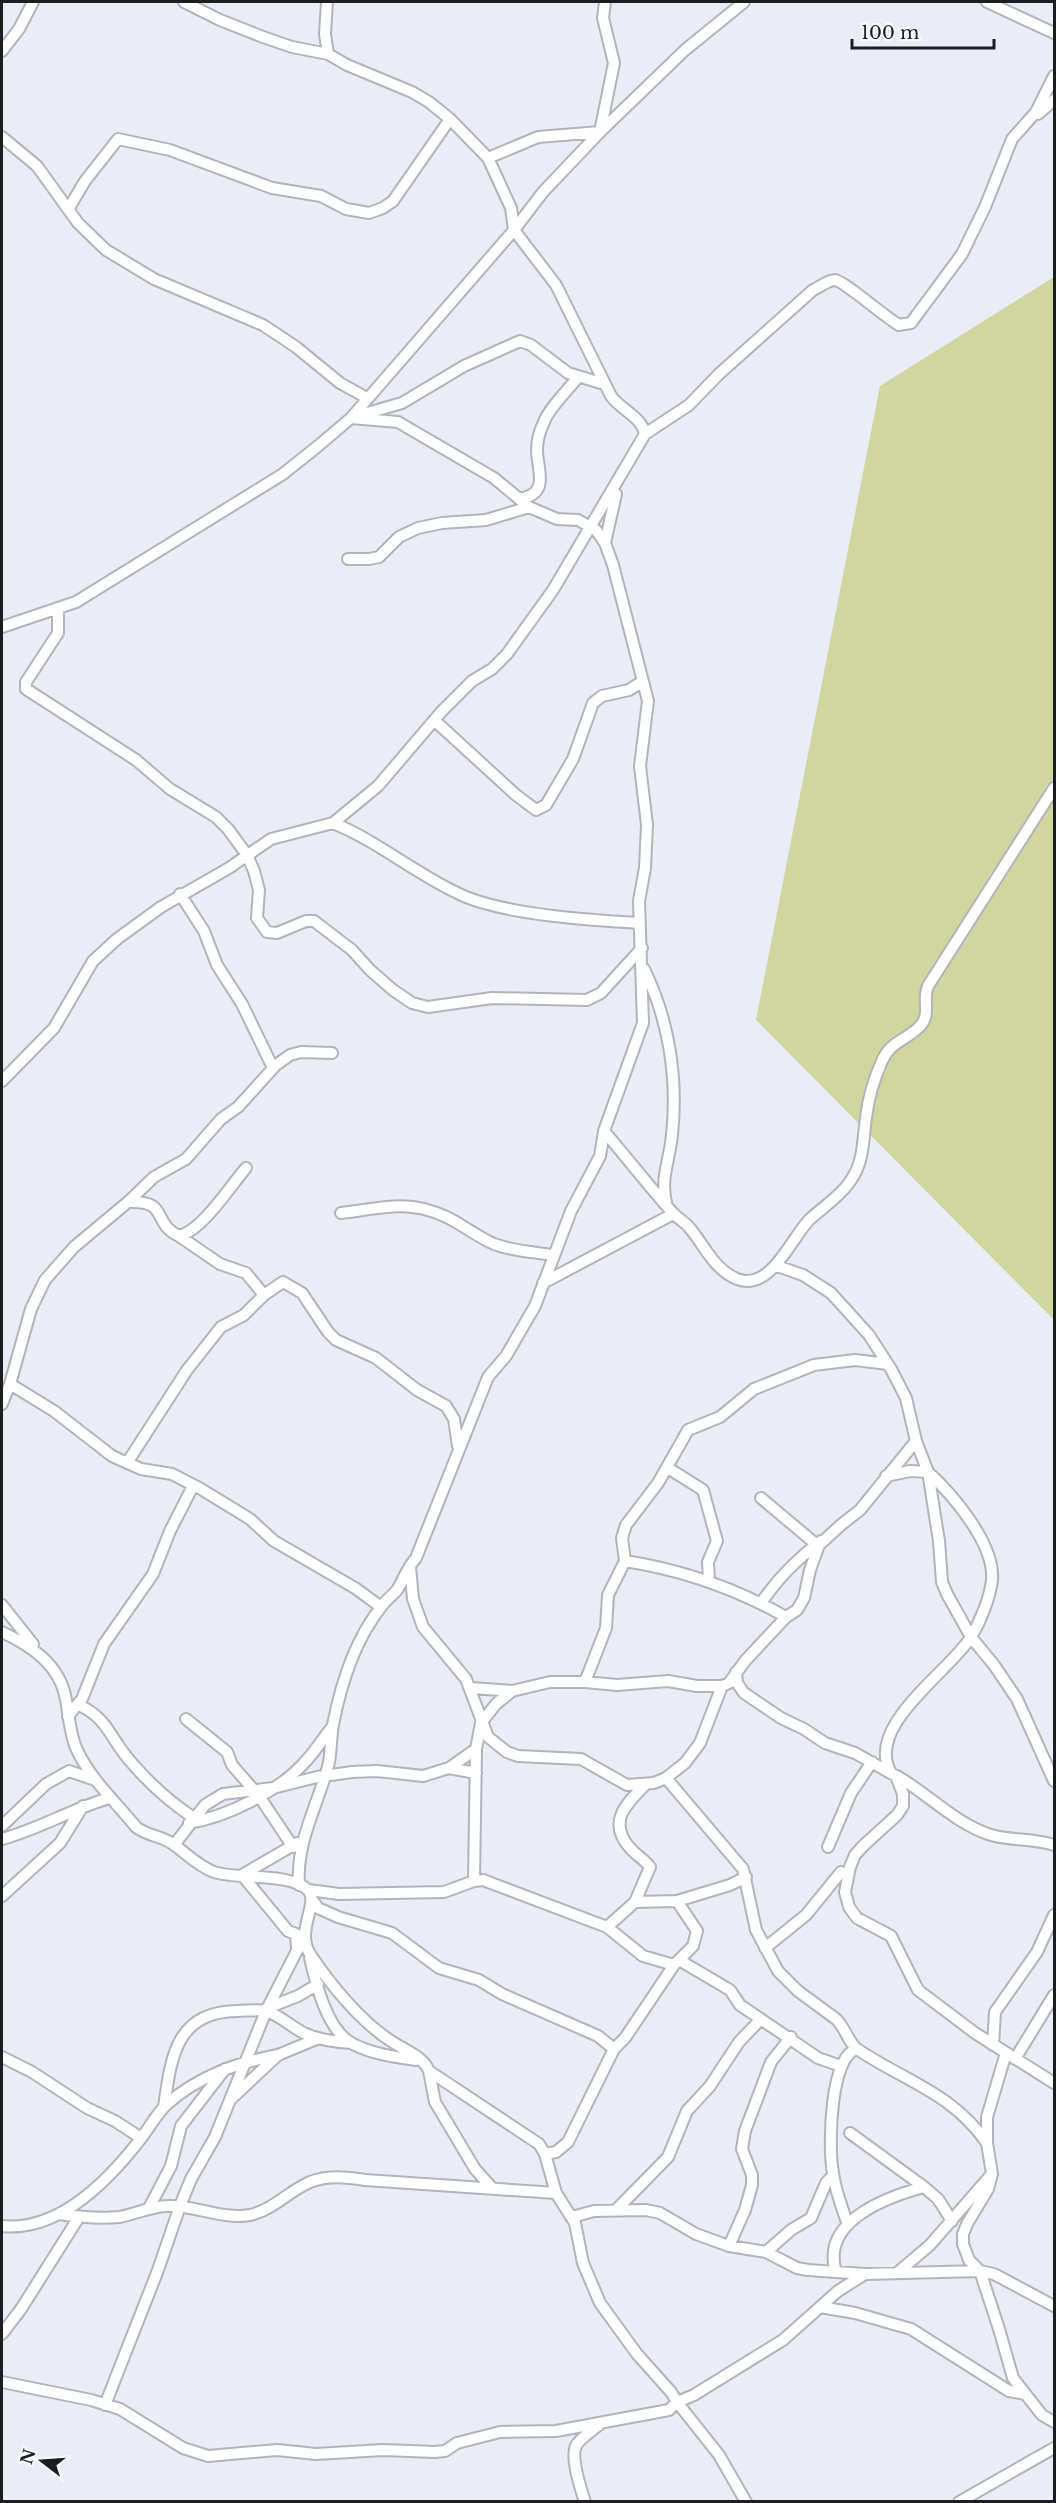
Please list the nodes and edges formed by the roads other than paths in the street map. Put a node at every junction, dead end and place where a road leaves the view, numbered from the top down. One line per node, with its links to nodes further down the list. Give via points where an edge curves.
1 (33, 2): 8 (street)
2 (184, 2): 9 (street, via 263,37)
3 (327, 2): 9 (street)
4 (605, 2): 14 (street, via 603,18 614,63)
5 (744, 2): 14 (street, via 685,50)
6 (987, 2): 7 (street)
7 (1054, 33)
8 (2, 51)
9 (328, 54): 12 (street, via 412,92)
10 (1054, 76): 13 (street, via 1044,99)
11 (1054, 100): 13 (street)
12 (450, 119): 16 (street); 17 (street, via 393,201 375,211 354,211 328,198 272,188 170,150 118,139)
13 (1019, 129): 23 (street, via 962,254 910,323 899,325 838,280 828,282 813,290 689,405)
14 (600, 132): 16 (street, via 538,137); 18 (street, via 543,192)
15 (2, 137): 17 (street, via 37,166)
16 (488, 158): 18 (street, via 511,208)
17 (69, 208): 21 (street, via 78,223 106,250 154,279 263,325 340,383)
18 (514, 230): 20 (street, via 556,285); 21 (street)
19 (578, 377): 20 (street); 22 (street, via 520,341 464,366 402,403); 25 (street, via 546,417 537,443 541,482 536,492)
20 (604, 384): 23 (street)
21 (367, 398): 22 (street)
22 (351, 418): 25 (street, via 398,422 494,478); 30 (street, via 283,474)
23 (645, 434): 24 (street)
24 (619, 480): 27 (street); 28 (street)
25 (519, 499): 26 (street)
26 (529, 507): 27 (street, via 557,519); 29 (street, via 486,520 418,528 399,537 379,557)
27 (590, 525): 28 (street); 33 (street, via 553,590 507,654 472,681)
28 (605, 543): 32 (street)
29 (348, 558)
30 (58, 610): 31 (street); 36 (street, via 58,633 26,682 26,689 216,817)
31 (2, 627)
32 (643, 681): 33 (street, via 593,703 573,759 546,806 536,810); 38 (street, via 648,707 640,766 647,842)
33 (434, 720): 35 (street, via 392,772)
34 (1054, 788): 51 (street, via 928,986 926,1017 920,1026 893,1044 883,1058 869,1101 864,1142 854,1176 809,1221)
35 (333, 824): 36 (street, via 271,839); 38 (street, via 357,833 467,897 534,913)
36 (247, 855): 37 (street); 39 (street, via 258,884 257,918 264,930 278,933 314,921 352,950 393,990 419,1005 436,1007 460,1001 510,998 587,1000 601,993)
37 (180, 894): 42 (street, via 204,931 217,965 242,1004); 43 (street, via 93,961 54,1028)
38 (639, 923): 39 (street)
39 (642, 948): 40 (street)
40 (642, 966): 44 (street, via 643,1023); 47 (street, via 663,1018 673,1068 673,1133 663,1182)
41 (332, 1053): 42 (street, via 301,1052)
42 (273, 1068): 46 (street, via 186,1159 154,1177)
43 (2, 1082)
44 (604, 1131): 47 (street); 50 (street, via 600,1156 571,1211)
45 (246, 1168): 49 (street, via 199,1224)
46 (128, 1202): 49 (street, via 152,1204 168,1229); 55 (street, via 74,1247 45,1280)
47 (670, 1210): 51 (street, via 713,1261 739,1279 756,1280); 52 (street)
48 (341, 1213): 50 (street, via 395,1206 423,1208 455,1219 492,1243)
49 (180, 1236): 53 (street, via 220,1264 246,1274)
50 (554, 1255): 52 (street)
51 (777, 1266): 54 (street, via 803,1275 831,1293 869,1335)
52 (543, 1283): 58 (street, via 520,1334 488,1377)
53 (264, 1295): 58 (street, via 280,1283 287,1283 306,1298 336,1340 376,1358 417,1390 446,1406 454,1419); 59 (street, via 244,1315 221,1327 201,1351)
54 (888, 1364): 57 (street, via 906,1398); 60 (street, via 855,1360 819,1363 768,1382 742,1397 720,1417 688,1430)
55 (8, 1375): 56 (street); 59 (street, via 104,1451)
56 (2, 1404)
57 (916, 1441): 61 (street); 62 (street)
58 (459, 1450): 67 (street)
59 (127, 1463): 63 (street, via 172,1474)
60 (668, 1468): 66 (street, via 626,1525 621,1538); 68 (street, via 703,1490 717,1541 708,1562)
61 (928, 1472): 62 (street); 74 (street, via 942,1582); 74 (street, via 947,1489 969,1520 991,1567 989,1593)
62 (886, 1476): 65 (street, via 860,1510)
63 (193, 1486): 71 (street, via 237,1510 274,1541); 81 (street, via 153,1574 104,1644)
64 (761, 1498): 65 (street)
65 (821, 1542): 69 (street, via 775,1582); 72 (street, via 804,1598 797,1610)
66 (625, 1560): 68 (street); 77 (street, via 608,1595 606,1628)
67 (410, 1565): 71 (street, via 403,1581); 79 (street, via 420,1622)
68 (709, 1581): 69 (street)
69 (761, 1603): 72 (street)
70 (2, 1605): 75 (street)
71 (381, 1607): 85 (street, via 349,1665)
72 (786, 1617): 76 (street)
73 (2, 1632): 75 (street)
74 (971, 1637): 92 (street, via 899,1720 884,1752); 96 (street, via 1017,1699)
75 (38, 1652): 82 (street, via 59,1682)
76 (736, 1672): 78 (street); 88 (street, via 744,1693 781,1718 825,1743)
77 (585, 1682): 78 (street, via 618,1685 668,1681); 80 (street, via 550,1682)
78 (722, 1686): 94 (street, via 700,1743 685,1763)
79 (471, 1688): 80 (street); 84 (street)
80 (512, 1691): 84 (street)
81 (79, 1705): 82 (street); 102 (street, via 97,1715 132,1764)
82 (68, 1716): 86 (street)
83 (186, 1719): 99 (street, via 227,1752 232,1765)
84 (481, 1723): 87 (street); 97 (street, via 496,1745 518,1756 581,1759 627,1785)
85 (333, 1726): 93 (street); 98 (street, via 304,1764)
86 (75, 1747): 90 (street); 95 (street)
87 (476, 1749): 89 (street); 91 (street)
88 (872, 1762): 92 (street); 109 (street, via 851,1793)
89 (449, 1768): 91 (street); 93 (street, via 423,1776 377,1771)
90 (69, 1771): 95 (street); 103 (street, via 46,1784)
91 (476, 1773): 113 (street)
92 (893, 1774): 107 (street, via 962,1821 990,1835); 132 (street, via 903,1794 903,1806 855,1855 845,1892 849,1907 857,1917 891,1936 918,1990)
93 (325, 1776): 98 (street); 105 (street)
94 (666, 1778): 97 (street); 112 (street)
95 (95, 1780): 100 (street)
96 (1054, 1781)
97 (645, 1785): 117 (street, via 623,1810 619,1825 627,1845 650,1867)
98 (273, 1788): 99 (street)
99 (257, 1793): 102 (street, via 211,1818); 102 (street, via 223,1794); 108 (street)
100 (109, 1798): 101 (street); 106 (street, via 142,1832)
101 (82, 1806): 104 (street); 115 (street, via 60,1843)
102 (191, 1820): 106 (street)
103 (2, 1826)
104 (2, 1839)
105 (303, 1839): 108 (street); 114 (street, via 298,1869)
106 (174, 1845): 111 (street, via 214,1872)
107 (1054, 1845)
108 (292, 1847): 111 (street)
109 (828, 1847)
110 (841, 1872): 122 (street, via 806,1915)
111 (242, 1875): 114 (street); 121 (street, via 288,1931 296,1934)
112 (746, 1877): 116 (street); 122 (street, via 754,1924)
113 (474, 1881): 114 (street, via 444,1892); 119 (street, via 483,1880)
114 (307, 1892): 120 (street); 133 (street, via 318,1908 392,1933 439,1968 486,1984 598,2036)
115 (2, 1896)
116 (677, 1901): 117 (street); 124 (street, via 697,1931 693,1946)
117 (635, 1902): 119 (street)
118 (1054, 1915): 132 (street, via 1037,1952 995,2012)
119 (607, 1927): 124 (street, via 643,1956)
120 (304, 1937): 121 (street); 123 (street)
121 (297, 1948): 127 (street)
122 (765, 1948): 134 (street, via 783,1978 836,2019)
123 (309, 1952): 125 (street); 139 (street, via 334,1986 378,2031)
124 (677, 1963): 128 (street, via 730,1990 740,2005); 133 (street)
125 (318, 1984): 127 (street); 131 (street, via 329,2017)
126 (1054, 1995): 136 (street)
127 (267, 2009): 130 (street, via 305,2034); 138 (street); 144 (street, via 223,2011 196,2022 172,2055)
128 (761, 2019): 129 (street); 156 (street, via 687,2111 669,2157)
129 (791, 2037): 140 (street, via 818,2058); 163 (street, via 771,2062 745,2131 742,2150 752,2185)
130 (319, 2038): 131 (street); 135 (street)
131 (351, 2043): 139 (street)
132 (993, 2045): 136 (street)
133 (614, 2049): 148 (street, via 568,2142 556,2152)
134 (857, 2049): 140 (street, via 848,2052); 147 (street, via 957,2109)
135 (278, 2055): 138 (street); 143 (street)
136 (1011, 2056): 142 (street); 147 (street, via 990,2104)
137 (2, 2057): 146 (street)
138 (245, 2061): 141 (street); 143 (street)
139 (427, 2066): 148 (street, via 527,2134); 152 (street, via 435,2102 475,2169)
140 (841, 2066): 150 (street, via 831,2127)
141 (225, 2069): 144 (street, via 197,2081); 155 (street, via 181,2126 171,2166)
142 (1054, 2083)
143 (229, 2102): 154 (street)
144 (164, 2107): 146 (street)
145 (850, 2133): 151 (street)
146 (141, 2138): 157 (street, via 99,2183)
147 (987, 2143): 149 (street)
148 (545, 2154): 153 (street)
149 (992, 2174): 160 (street); 165 (street, via 985,2198 963,2234 964,2250)
150 (833, 2175): 161 (street); 164 (street, via 811,2218)
151 (924, 2187): 160 (street, via 938,2199); 161 (street, via 857,2216)
152 (493, 2189): 153 (street); 154 (street, via 344,2176 310,2182 247,2216)
153 (556, 2193): 159 (street)
154 (180, 2206): 155 (street); 175 (street)
155 (150, 2208): 158 (street, via 118,2217)
156 (617, 2209): 159 (street); 163 (street, via 660,2213 696,2234)
157 (59, 2214): 158 (street); 162 (street, via 28,2226)
158 (79, 2217): 171 (street)
159 (572, 2217): 174 (street, via 583,2263 600,2303)
160 (952, 2221): 167 (street)
161 (848, 2225): 166 (street, via 835,2248)
162 (2, 2226)
163 (729, 2246): 164 (street)
164 (766, 2252): 166 (street, via 797,2268)
165 (980, 2271): 167 (street); 169 (street, via 994,2274); 173 (street, via 1012,2378)
166 (836, 2272): 168 (street)
167 (897, 2273): 168 (street)
168 (865, 2274): 170 (street)
169 (1054, 2306)
170 (820, 2307): 173 (street, via 911,2329 1008,2391); 174 (street, via 783,2340)
171 (2, 2334)
172 (2, 2382): 175 (street)
173 (1025, 2394): 176 (street, via 1042,2415)
174 (676, 2403): 177 (street, via 669,2410); 180 (street, via 719,2455)
175 (105, 2405): 177 (street, via 120,2409 183,2448 208,2456 277,2450 316,2454 435,2452 500,2432 556,2431)
176 (1054, 2422)
177 (601, 2424): 179 (street, via 579,2441 575,2450 577,2478)
178 (1054, 2448): 181 (street)
179 (585, 2502)
180 (746, 2502)
181 (959, 2502)

